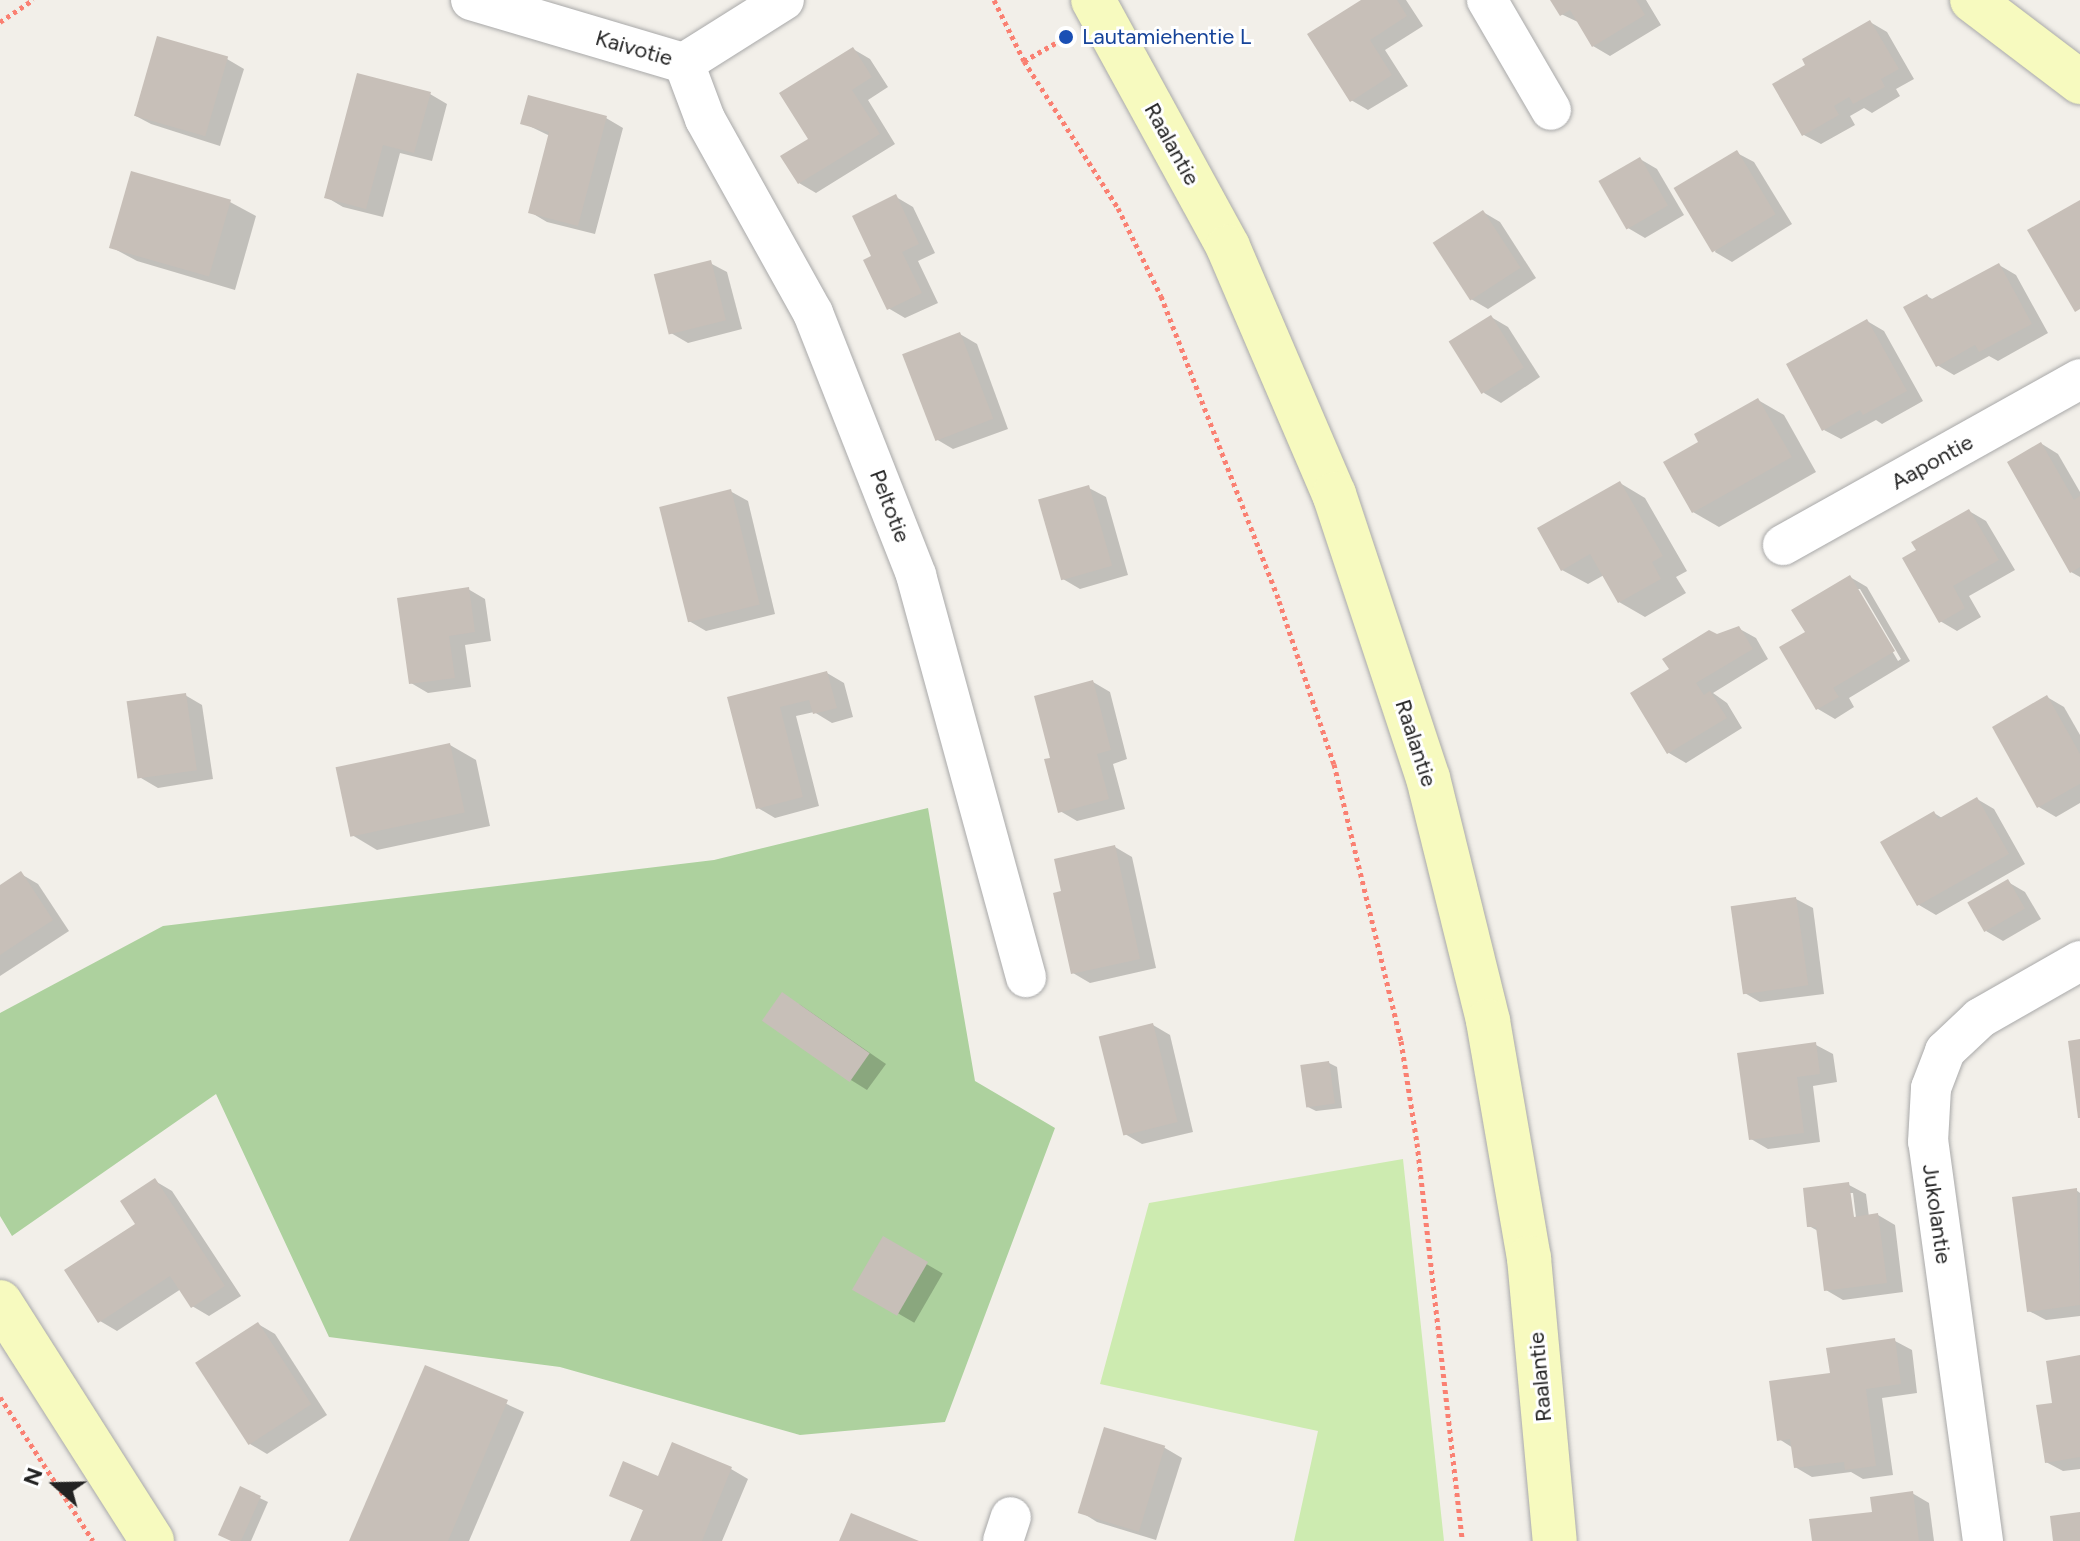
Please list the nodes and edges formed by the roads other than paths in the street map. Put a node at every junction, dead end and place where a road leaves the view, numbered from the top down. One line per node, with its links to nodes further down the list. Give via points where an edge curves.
1 (471, 0): 6 (street, Kaivotie)
2 (784, 0): 6 (street, Kaivotie)
3 (1093, 0): 15 (street, Raalantie, via 1240,276 1334,494 1428,778 1488,1021 1529,1258)
4 (1487, 0): 8 (street)
5 (1972, 0): 7 (street)
6 (684, 63): 12 (street, Peltotie, via 705,119 813,313 916,575)
7 (2080, 82)
8 (1551, 110)
9 (2080, 379): 10 (street, Aapontie)
10 (1783, 545)
11 (2080, 961): 16 (street, Jukolantie, via 1980,1018 1945,1051 1931,1088 1928,1142)
12 (1026, 977)
13 (0, 1302): 14 (street)
14 (152, 1541)
15 (1555, 1541)
16 (1983, 1541)

